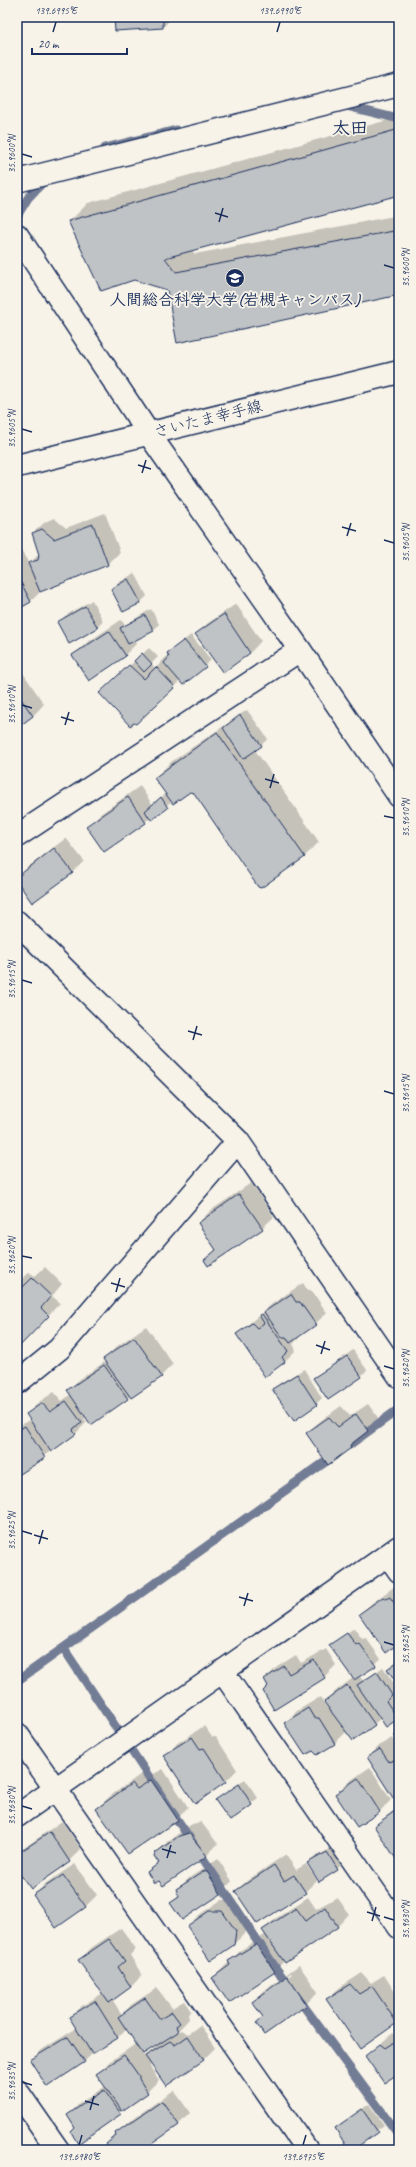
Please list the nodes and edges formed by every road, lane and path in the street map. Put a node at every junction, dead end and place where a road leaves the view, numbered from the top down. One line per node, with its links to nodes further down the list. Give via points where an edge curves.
1 (399, 85): 2 (street)
2 (17, 181)
3 (17, 235): 5 (street)
4 (399, 372): 5 (street, さいたま幸手線)
5 (148, 434): 6 (street, さいたま幸手線); 7 (street)
6 (17, 466)
7 (300, 650): 8 (street); 9 (street)
8 (399, 796)
9 (17, 836)
10 (17, 922): 11 (street)
11 (238, 1141): 12 (street); 13 (street, via 59,1349)
12 (399, 1376)
13 (17, 1384)
14 (395, 1558): 15 (street)
15 (222, 1671): 17 (street); 19 (street)
16 (17, 1734): 17 (street)
17 (55, 1789): 18 (street); 22 (street)
18 (17, 1816)
19 (399, 1927)
20 (17, 2091): 21 (street)
21 (58, 2150)
22 (307, 2150)

